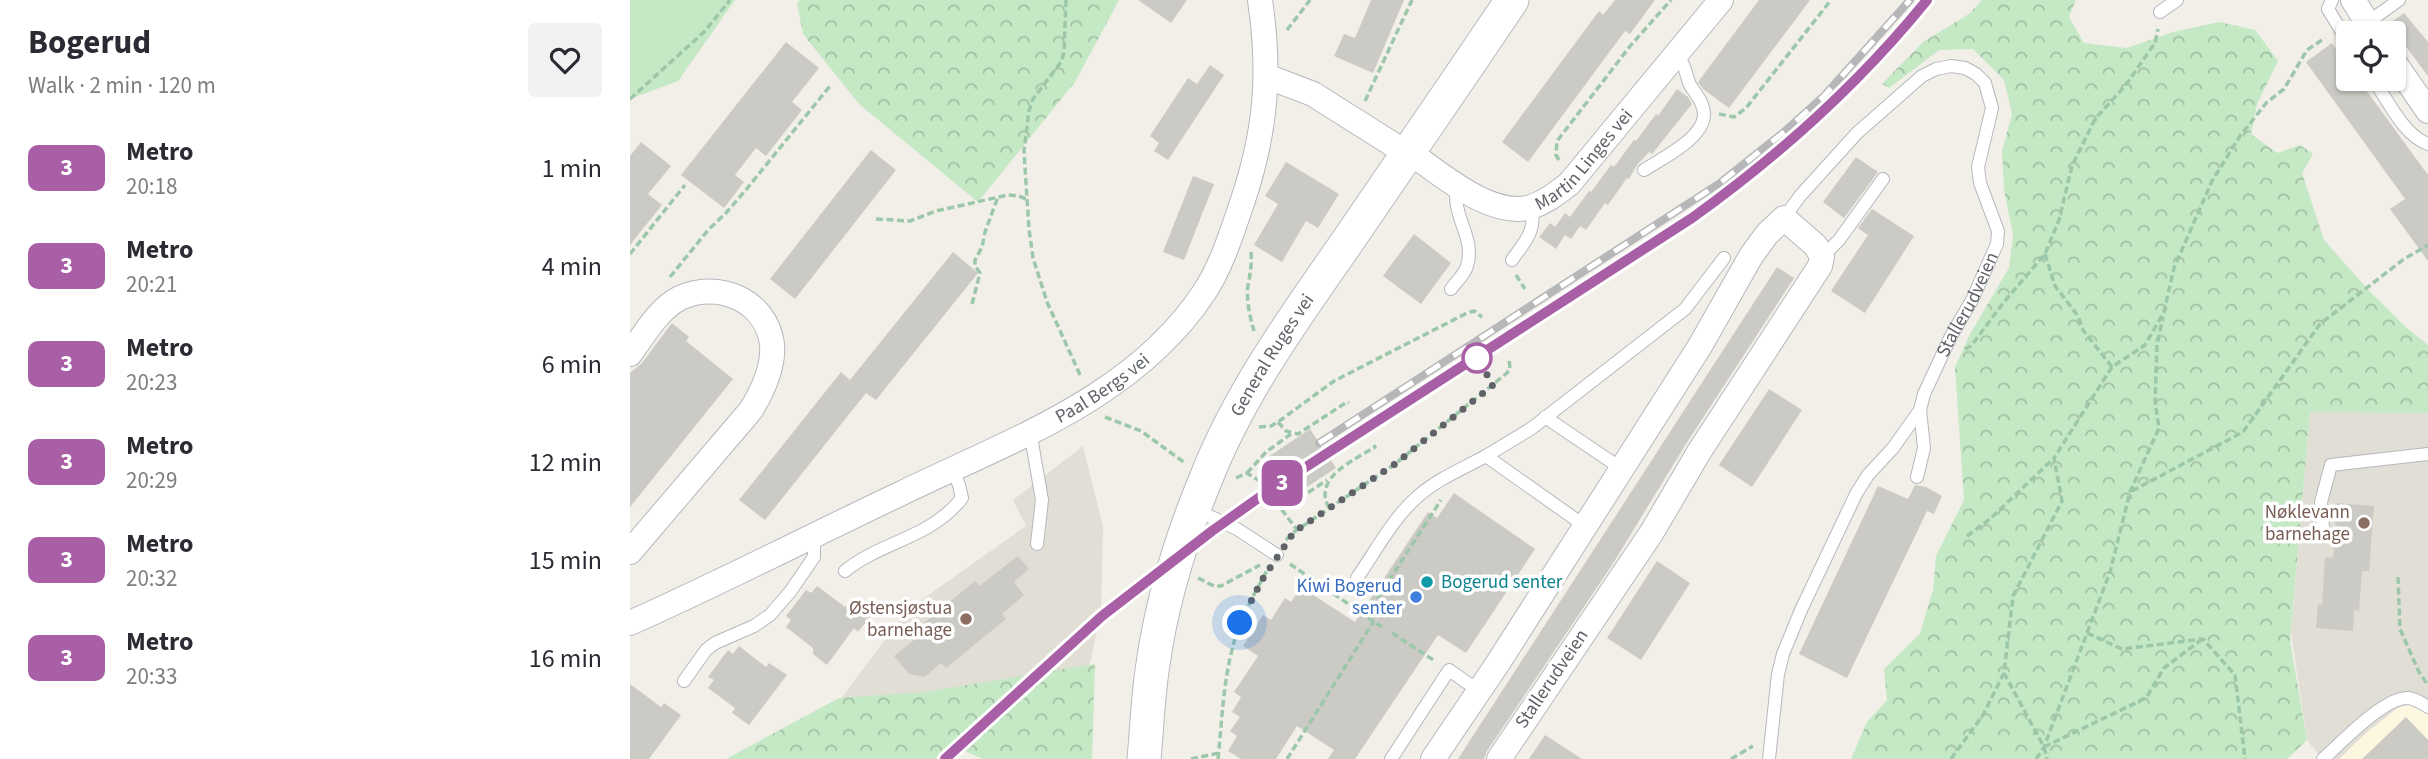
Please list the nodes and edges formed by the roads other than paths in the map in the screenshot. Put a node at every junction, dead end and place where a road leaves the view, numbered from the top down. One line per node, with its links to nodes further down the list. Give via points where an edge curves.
1 (1260, 0): 13 (street, Paal Bergs vei)
2 (1512, 0): 18 (main road, General Ruges vei)
3 (1721, 0): 12 (street, Martin Linges vei)
4 (2177, 0): 8 (lane)
5 (2332, 0): 11 (lane, via 2328,9)
6 (2353, 0): 9 (street)
7 (2399, 0): 10 (lane)
8 (2162, 11)
9 (2366, 21)
10 (2377, 21)
11 (2336, 22)
12 (1676, 55): 19 (lane, via 1683,61 1704,117 1685,144); 22 (street, Martin Linges vei, via 1575,177 1550,199)
13 (1266, 76): 18 (street, via 1313,94); 31 (street, Paal Bergs vei, via 1260,141 1230,237 1206,289 1152,354 1109,388)
14 (2406, 79): 16 (street)
15 (2381, 91): 17 (lane, via 2408,129)
16 (2428, 111)
17 (2428, 144)
18 (1408, 153): 21 (street, Martin Linges vei); 37 (main road, General Ruges vei, via 1245,397)
19 (1644, 170)
20 (1883, 179): 24 (lane)
21 (1457, 186): 22 (street, Martin Linges vei, via 1493,205); 27 (lane, via 1454,199 1468,240 1467,267)
22 (1531, 207): 26 (lane, via 1532,231)
23 (1784, 218): 24 (street); 29 (lane, Stallerudveien, via 1857,133 1922,76 1951,66 1965,68 1985,83 1993,108 1978,167 1998,231 1997,244); 35 (street, Stallerudveien, via 1751,256)
24 (1822, 257): 53 (street, Stallerudveien, via 1813,279 1652,532)
25 (1724, 258): 30 (lane, via 1685,309)
26 (1512, 260)
27 (1451, 289)
28 (630, 354): 42 (street, via 662,312 697,292 716,291 740,298 769,331 772,346 760,395 751,410)
29 (1920, 410): 36 (lane, via 1924,448); 54 (lane, Stallerudveien, via 1856,494 1801,610 1778,674)
30 (1545, 418): 33 (lane); 35 (lane)
31 (1030, 431): 34 (street, Paal Bergs vei); 41 (lane, via 1042,500)
32 (2428, 454): 39 (lane, via 2331,465 2322,502)
33 (1486, 456): 38 (lane); 45 (lane, via 1416,497)
34 (952, 468): 40 (street, Paal Bergs vei); 44 (lane, via 962,498 953,509 922,532)
35 (1622, 469): 38 (street, Stallerudveien)
36 (1917, 477)
37 (1194, 509): 43 (lane); 50 (main road, General Ruges vei, via 1160,626)
38 (1585, 527): 48 (street, Stallerudveien)
39 (2323, 528)
40 (814, 535): 46 (street, Paal Bergs vei); 47 (lane, via 814,557 770,615 715,643)
41 (1037, 544)
42 (630, 552)
43 (1277, 555)
44 (845, 571)
45 (1357, 579)
46 (630, 624)
47 (684, 681)
48 (1479, 691): 51 (lane, via 1449,670); 52 (street, Stallerudveien)
49 (2428, 707): 55 (lane, via 2410,698 2398,699)
50 (1144, 759)
51 (1391, 759)
52 (1433, 759)
53 (1499, 759)
54 (1769, 759)
55 (2323, 759)

